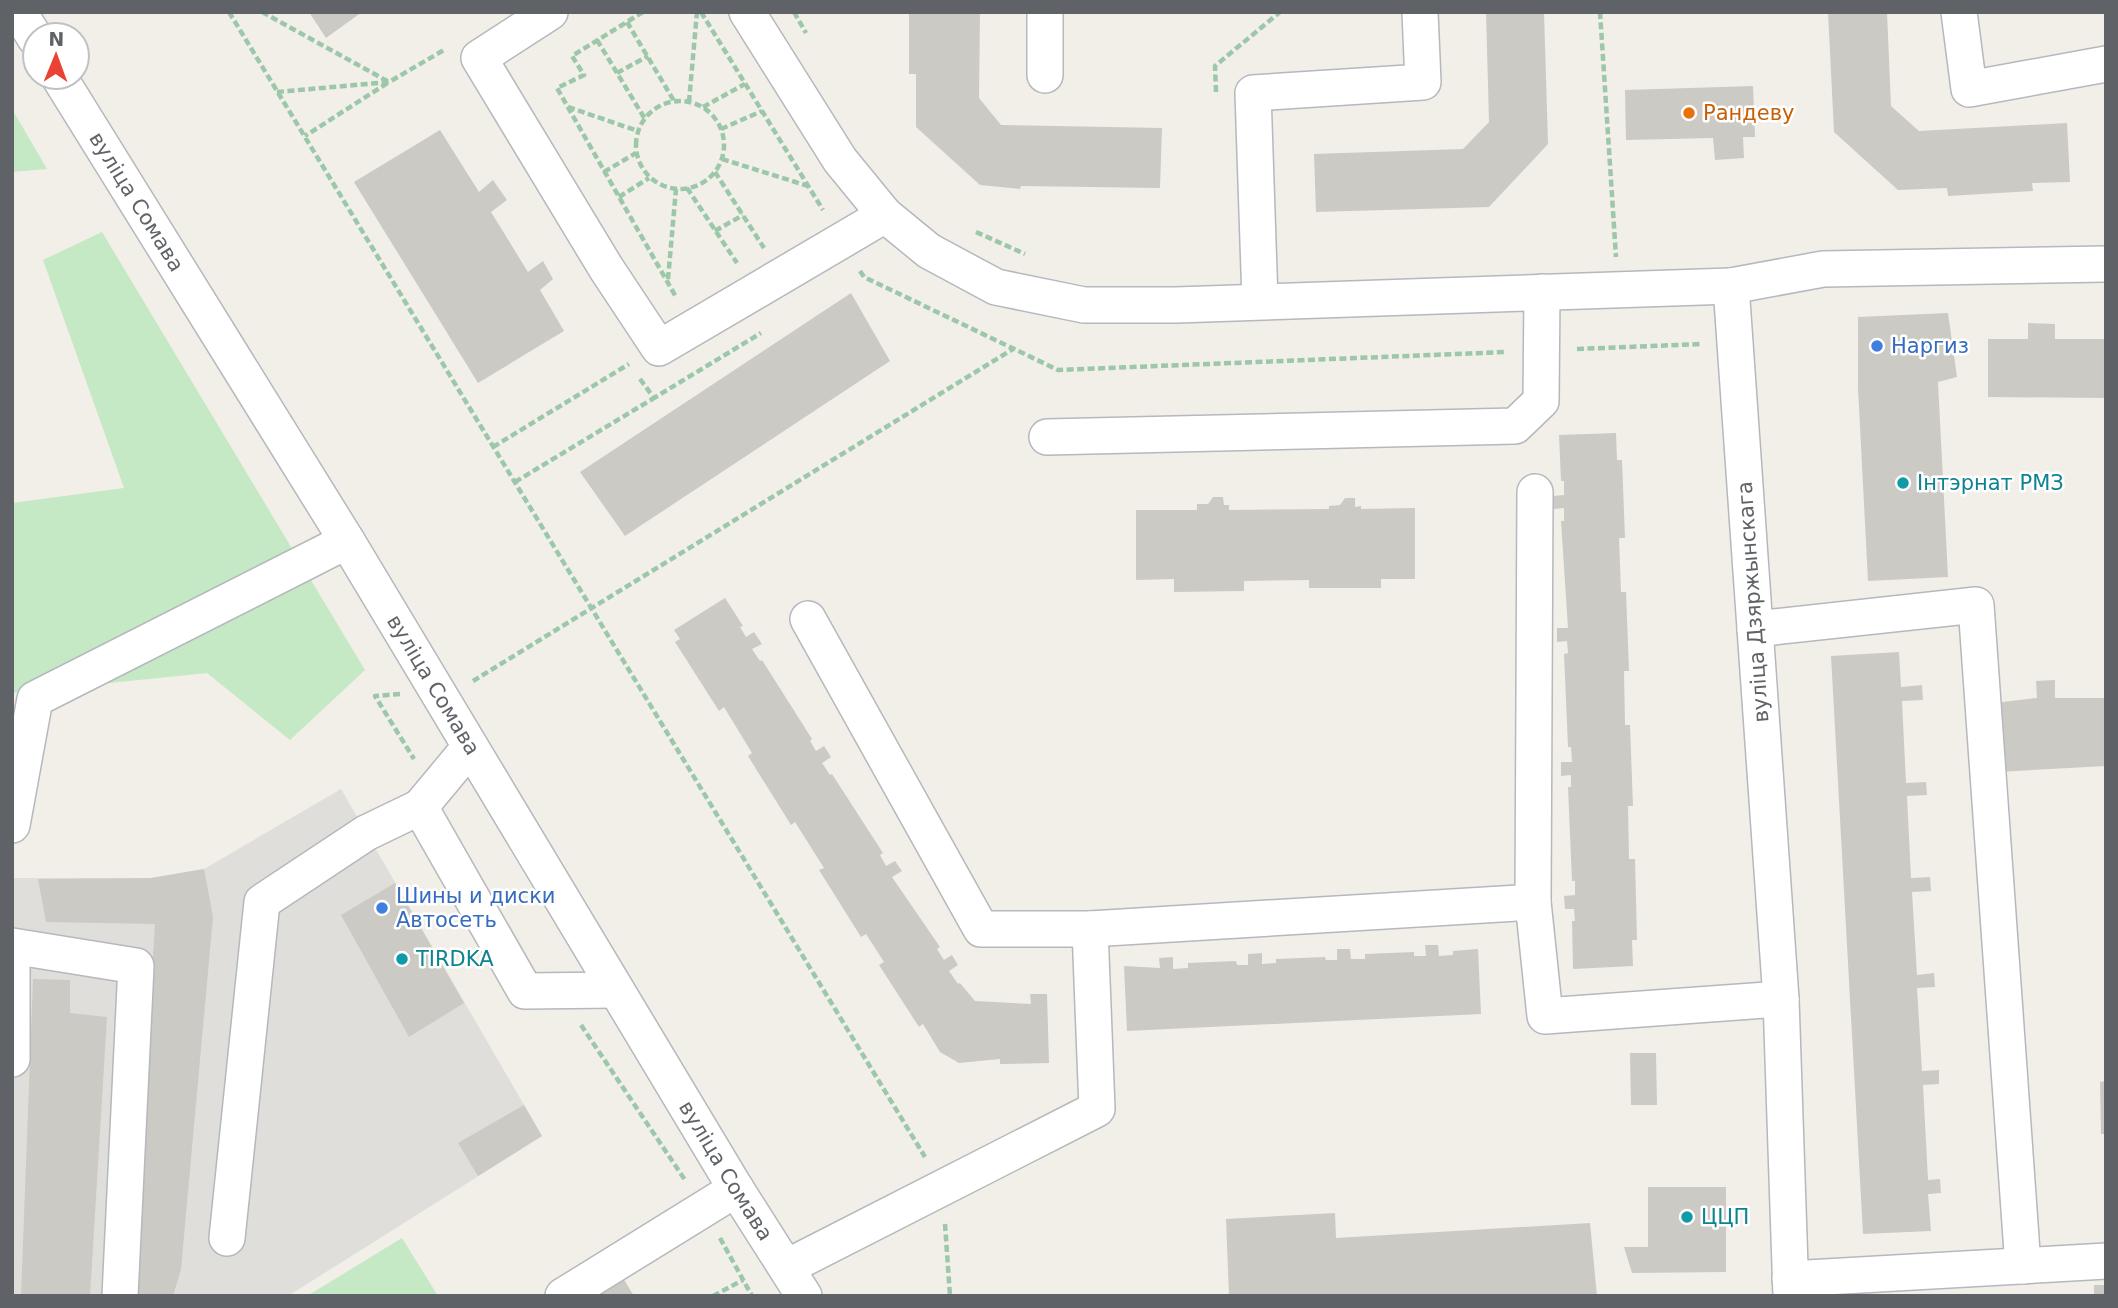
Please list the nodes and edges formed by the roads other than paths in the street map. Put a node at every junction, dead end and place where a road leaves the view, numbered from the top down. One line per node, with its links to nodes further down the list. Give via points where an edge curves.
1 (550, 12): 9 (street, via 480,58 659,348)
2 (747, 12): 9 (street, via 840,160)
3 (1045, 12): 7 (street)
4 (1420, 12): 13 (street, via 1423,82 1253,93)
5 (1959, 12): 6 (street, via 1969,89)
6 (2106, 64)
7 (1045, 75)
8 (68, 91): 16 (street, вуліца Сомава)
9 (885, 215): 13 (street, via 929,251 996,287 1084,305)
10 (2106, 264): 11 (street, via 1823,269)
11 (1731, 286): 12 (street); 18 (street, вуліца Дзяржынскага)
12 (1542, 292): 13 (street); 14 (street, via 1541,401 1515,426)
13 (1260, 302)
14 (1047, 437)
15 (1535, 492): 22 (street)
16 (347, 541): 19 (street, вуліца Сомава); 21 (street, via 35,699)
17 (808, 619): 23 (street, via 981,929)
18 (1755, 629): 27 (street, вуліца Дзяржынскага); 32 (street, via 1976,605)
19 (470, 747): 20 (street); 26 (street, вуліца Сомава)
20 (427, 799): 26 (street, via 525,991); 30 (street, via 262,902)
21 (12, 825)
22 (1533, 902): 23 (street); 27 (street, via 1545,1016)
23 (1090, 929): 33 (street, via 1097,1110 943,1186)
24 (12, 946): 35 (street, via 136,966)
25 (12, 953): 28 (street)
26 (616, 990): 29 (street, вуліца Сомава)
27 (1781, 999): 34 (street, вуліца Дзяржынскага)
28 (12, 1059)
29 (736, 1189): 33 (street, вуліца Сомава); 36 (street)
30 (227, 1238)
31 (2106, 1261): 32 (street)
32 (2023, 1266): 34 (street)
33 (795, 1281)
34 (1791, 1287)
35 (120, 1296)
36 (563, 1296)

